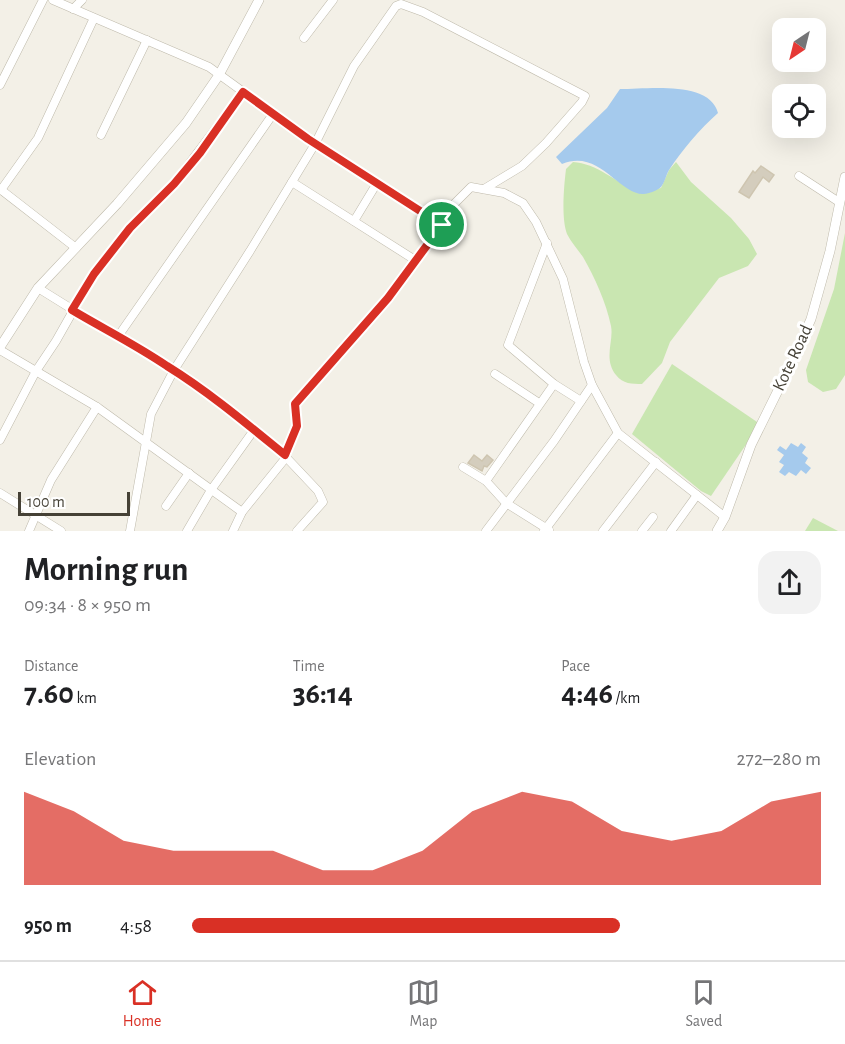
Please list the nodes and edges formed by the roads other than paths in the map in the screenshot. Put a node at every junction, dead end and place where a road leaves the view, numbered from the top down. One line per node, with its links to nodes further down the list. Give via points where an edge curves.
1 (42, 0): 11 (street)
2 (53, 0): 6 (street)
3 (82, 0): 6 (street)
4 (259, 0): 10 (street)
5 (333, 0): 8 (street)
6 (73, 9): 7 (street)
7 (94, 18): 9 (street); 21 (street, via 38,138)
8 (304, 38)
9 (147, 40): 10 (street); 14 (street)
10 (219, 75): 12 (street); 26 (street, via 168,144)
11 (0, 85)
12 (243, 92): 13 (street); 29 (street, via 200,153 130,228)
13 (273, 114): 15 (street); 30 (street)
14 (101, 135)
15 (315, 144): 18 (street); 19 (street); 20 (street, via 354,66 401,4 585,96 522,166)
16 (799, 176): 22 (street)
17 (845, 177): 22 (street, Kote Road)
18 (292, 182): 23 (street); 32 (street)
19 (377, 183): 23 (street); 24 (street)
20 (484, 189): 24 (street, via 471,187 452,206); 25 (street, via 523,203)
21 (1, 190): 26 (street)
22 (838, 202): 57 (street, Kote Road, via 830,251 811,319 751,445)
23 (354, 221): 27 (street)
24 (442, 225): 27 (street)
25 (548, 243): 35 (street, via 508,345); 36 (street)
26 (76, 248): 28 (street)
27 (415, 260): 44 (street, via 388,298 295,404 297,426)
28 (38, 288): 29 (street); 31 (street)
29 (72, 310): 30 (street); 33 (street)
30 (119, 335): 32 (street)
31 (0, 349): 33 (street)
32 (174, 370): 40 (street); 43 (street, via 151,414)
33 (36, 371): 39 (street); 42 (street)
34 (495, 374): 38 (street)
35 (554, 384): 37 (street); 38 (street)
36 (592, 385): 37 (street); 41 (street)
37 (581, 401): 52 (street)
38 (539, 403): 48 (street)
39 (97, 407): 43 (street); 55 (street, via 51,480)
40 (254, 430): 44 (street); 49 (street)
41 (618, 433): 45 (street); 58 (street)
42 (0, 440)
43 (145, 441): 47 (street); 61 (street)
44 (285, 455): 54 (street); 64 (street, via 318,491 323,502)
45 (656, 462): 51 (street); 66 (street)
46 (464, 467): 48 (street)
47 (189, 473): 49 (street); 53 (street)
48 (486, 481): 52 (street)
49 (212, 490): 54 (street); 62 (street)
50 (0, 493): 55 (street)
51 (697, 495): 57 (street); 68 (street)
52 (506, 503): 58 (street); 65 (street)
53 (166, 506)
54 (242, 512): 63 (street)
55 (35, 515): 59 (street); 60 (street)
56 (653, 517): 67 (street)
57 (725, 517): 69 (street, Kote Road)
58 (547, 530)
59 (29, 531)
60 (61, 531)
61 (130, 531)
62 (187, 531)
63 (232, 531)
64 (297, 531)
65 (486, 531)
66 (603, 531)
67 (642, 531)
68 (671, 531)
69 (717, 531)

